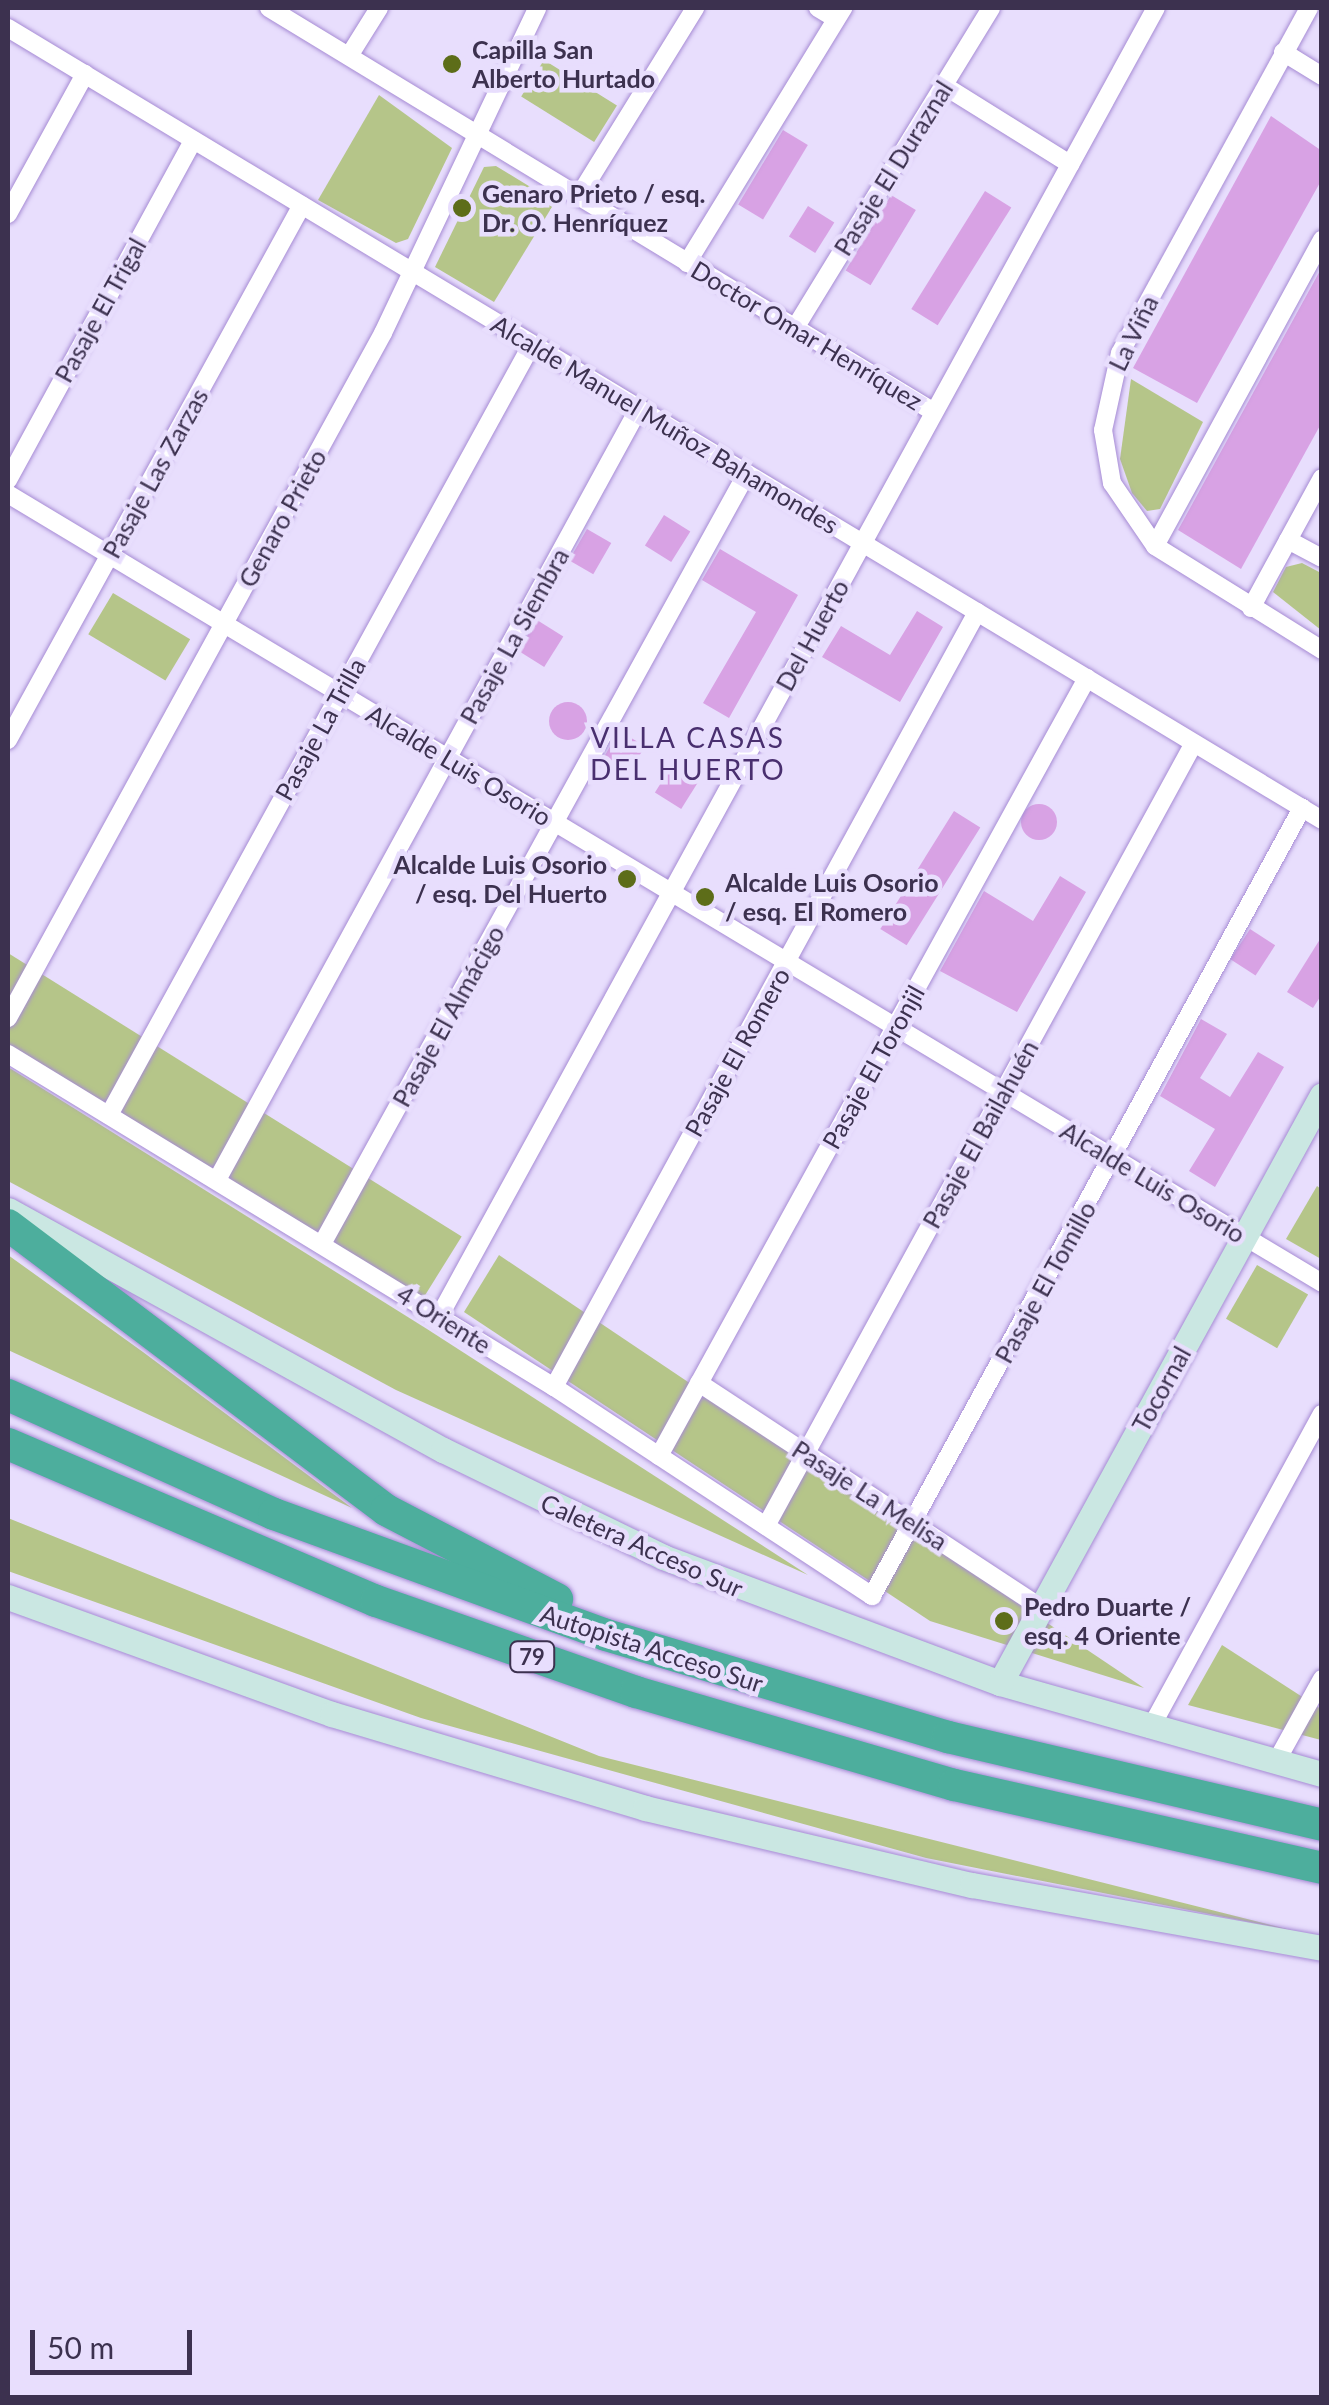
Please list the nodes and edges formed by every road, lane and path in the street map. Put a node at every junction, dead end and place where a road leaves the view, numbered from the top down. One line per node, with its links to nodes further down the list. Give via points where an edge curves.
1 (269, 8): 12 (street, Doctor Omar Henríquez)
2 (379, 8): 12 (street)
3 (537, 8): 16 (street, Genaro Prieto)
4 (695, 8): 19 (street)
5 (818, 8): 9 (street)
6 (991, 8): 15 (street, Pasaje El Duraznal)
7 (1156, 8): 18 (street, Del Huerto)
8 (1309, 8): 11 (street, La Viña)
9 (839, 13): 23 (street)
10 (8, 28): 13 (street, Alcalde Manuel Muñoz Bahamondes)
11 (1282, 52): 14 (street); 35 (street, La Viña, via 1110,382 1106,465)
12 (349, 56): 16 (street, Doctor Omar Henríquez)
13 (84, 74): 17 (street, Alcalde Manuel Muñoz Bahamondes); 21 (street)
14 (1322, 76)
15 (943, 85): 18 (street); 25 (street, Pasaje El Duraznal)
16 (476, 134): 19 (street, Doctor Omar Henríquez); 24 (street, Genaro Prieto)
17 (193, 140): 20 (street, Alcalde Manuel Muñoz Bahamondes); 31 (street, Pasaje El Trigal)
18 (1070, 164): 28 (street, Del Huerto)
19 (579, 196): 23 (street, Doctor Omar Henríquez)
20 (302, 205): 24 (street, Alcalde Manuel Muñoz Bahamondes); 36 (street, Pasaje Las Zarzas)
21 (8, 214)
22 (1322, 240): 35 (street)
23 (688, 262): 25 (street, Doctor Omar Henríquez)
24 (413, 272): 26 (street, Alcalde Manuel Muñoz Bahamondes); 40 (street, Genaro Prieto)
25 (795, 328): 28 (street, Doctor Omar Henríquez)
26 (532, 344): 27 (street, Alcalde Manuel Muñoz Bahamondes); 43 (street, Pasaje La Trilla)
27 (639, 408): 29 (street, Alcalde Manuel Muñoz Bahamondes); 46 (street, Pasaje La Siembra)
28 (934, 412): 34 (street, Del Huerto)
29 (747, 474): 34 (street, Alcalde Manuel Muñoz Bahamondes); 49 (street, Pasaje El Almácigo)
30 (1322, 478): 33 (street)
31 (8, 480)
32 (8, 494): 36 (street, Alcalde Luis Osorio)
33 (1288, 540): 37 (street); 38 (street)
34 (862, 543): 39 (street, Alcalde Manuel Muñoz Bahamondes); 50 (street, Del Huerto)
35 (1154, 546): 38 (street, La Viña)
36 (110, 555): 40 (street, Alcalde Luis Osorio); 44 (street, Pasaje Las Zarzas)
37 (1322, 558)
38 (1251, 608): 41 (street, La Viña)
39 (977, 612): 42 (street, Alcalde Manuel Muñoz Bahamondes); 51 (street, Pasaje El Romero)
40 (224, 623): 43 (street, Alcalde Luis Osorio); 52 (street, Genaro Prieto)
41 (1322, 650)
42 (1087, 678): 45 (street, Alcalde Manuel Muñoz Bahamondes); 53 (street, Pasaje El Toronjil)
43 (340, 693): 46 (street, Alcalde Luis Osorio); 57 (street, Pasaje La Trilla)
44 (8, 740)
45 (1194, 743): 47 (street, Alcalde Manuel Muñoz Bahamondes); 55 (street, Pasaje El Bailahuén)
46 (448, 758): 49 (street, Alcalde Luis Osorio); 59 (street, Pasaje La Siembra)
47 (1302, 808): 48 (street, Alcalde Manuel Muñoz Bahamondes); 58 (street, Pasaje El Tomillo)
48 (1322, 820)
49 (555, 822): 50 (street, Alcalde Luis Osorio); 63 (street, Pasaje El Almácigo)
50 (672, 893): 51 (street, Alcalde Luis Osorio); 65 (street, Del Huerto)
51 (786, 962): 53 (street, Alcalde Luis Osorio); 67 (street, Pasaje El Romero)
52 (8, 1018)
53 (895, 1027): 55 (street, Alcalde Luis Osorio); 66 (street, Pasaje El Toronjil)
54 (8, 1054): 57 (street, 4 Oriente)
55 (1003, 1092): 58 (street, Alcalde Luis Osorio); 71 (street, Pasaje El Bailahuén)
56 (1322, 1095): 62 (main road, Tocornal)
57 (109, 1115): 59 (street, 4 Oriente)
58 (1112, 1158): 62 (street, Alcalde Luis Osorio); 75 (street, Pasaje El Tomillo)
59 (217, 1180): 63 (street, 4 Oriente)
60 (8, 1210): 82 (main road, Caletera Acceso Sur, via 590,1525)
61 (8, 1225): 80 (highway, via 386,1510)
62 (1244, 1237): 64 (street, Alcalde Luis Osorio); 79 (main road, Tocornal)
63 (322, 1244): 65 (street, 4 Oriente)
64 (1322, 1283)
65 (440, 1316): 67 (street, 4 Oriente)
66 (700, 1382): 71 (street, Pasaje La Melisa); 72 (street, Pasaje El Toronjil)
67 (554, 1387): 72 (street, 4 Oriente)
68 (8, 1395): 80 (highway, Autopista Acceso Sur / 79, via 274,1514)
69 (1322, 1414): 83 (street)
70 (8, 1444): 74 (highway, Autopista Acceso Sur / 79)
71 (806, 1452): 75 (street, Pasaje La Melisa); 76 (street, Pasaje El Bailahuén)
72 (660, 1456): 76 (street, 4 Oriente)
73 (8, 1458): 74 (highway)
74 (121, 1496): 87 (highway, Autopista Acceso Sur / 79, via 376,1601 724,1720 1040,1807)
75 (913, 1524): 77 (street, Pasaje El Tomillo); 79 (street, Pasaje La Melisa)
76 (766, 1526): 77 (street, 4 Oriente)
77 (872, 1596)
78 (8, 1597): 88 (main road, via 332,1714 646,1808 972,1885)
79 (1042, 1608): 82 (main road, Tocornal)
80 (702, 1666): 86 (highway, Autopista Acceso Sur / 79, via 1018,1756)
81 (1322, 1679): 84 (street)
82 (1000, 1683): 83 (main road, Caletera Acceso Sur)
83 (1150, 1729): 84 (main road, Caletera Acceso Sur)
84 (1276, 1762): 85 (main road, Caletera Acceso Sur)
85 (1322, 1774)
86 (1322, 1824)
87 (1322, 1868)
88 (1322, 1948)

